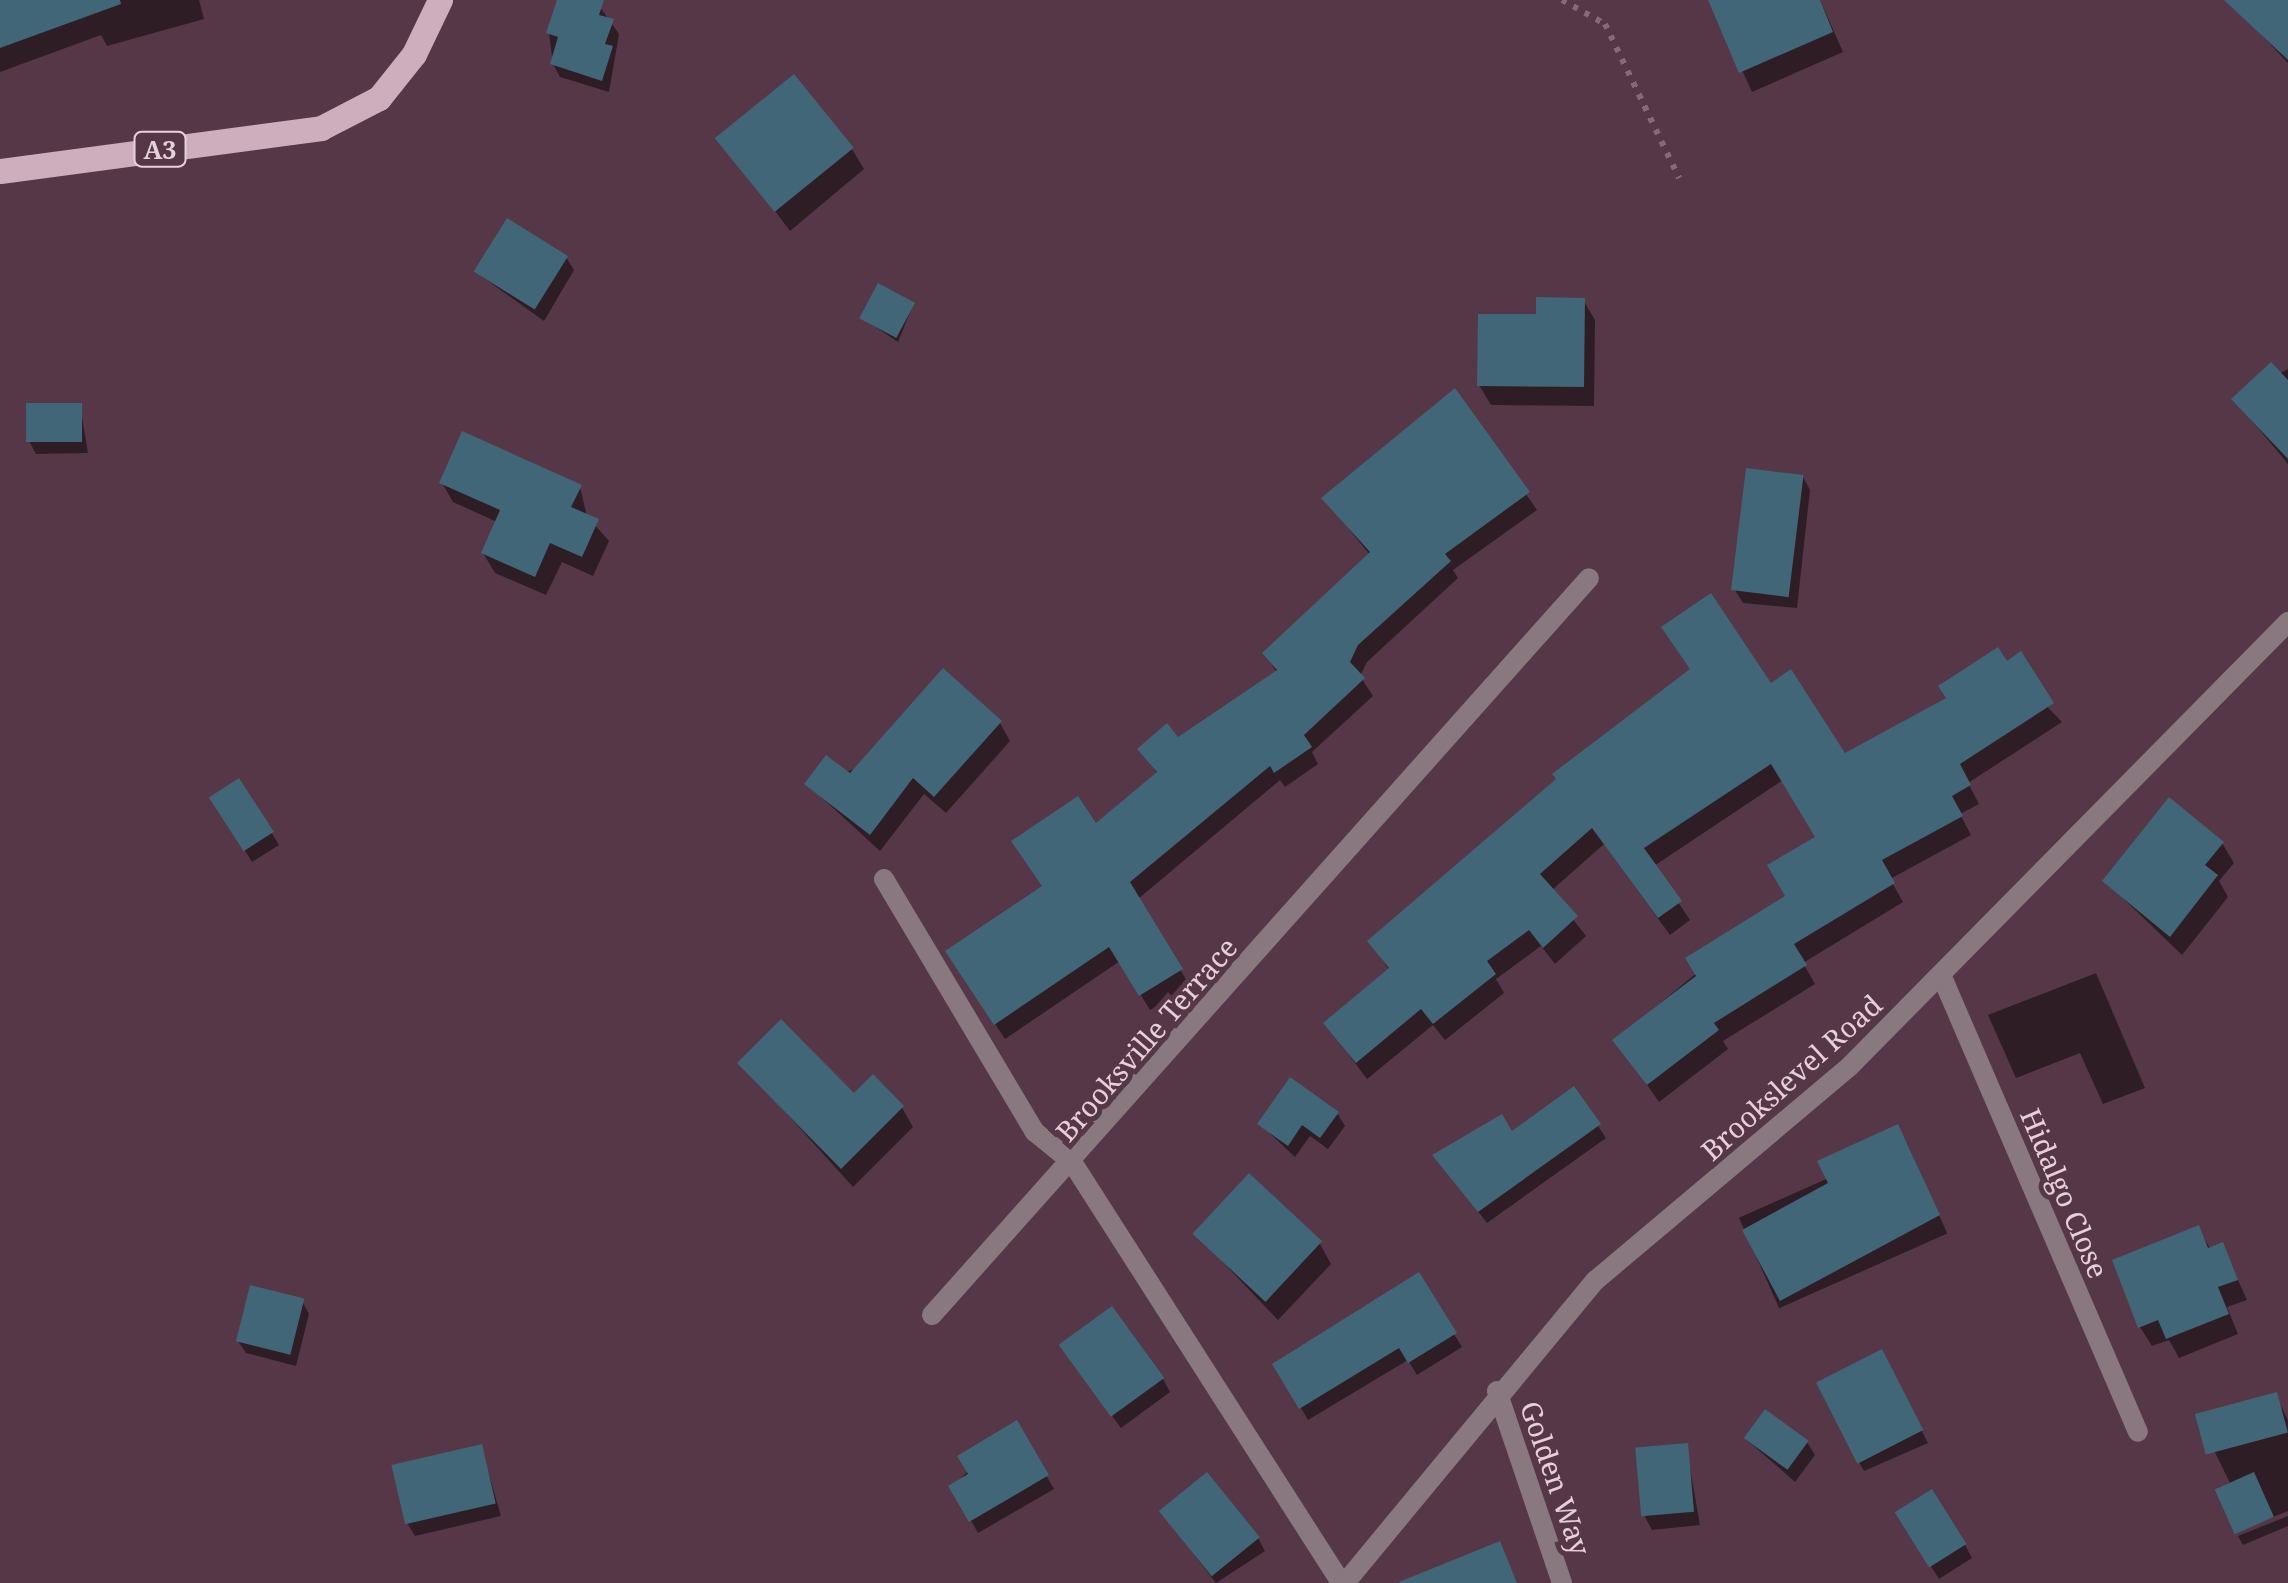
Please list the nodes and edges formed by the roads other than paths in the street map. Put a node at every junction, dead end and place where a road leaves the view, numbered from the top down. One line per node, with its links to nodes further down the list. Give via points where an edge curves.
1 (440, 0): 2 (main road, A3, via 414,54 379,98 321,128)
2 (0, 171)
3 (1589, 578): 7 (street, Brooksville Terrace)
4 (2288, 622): 6 (street, Brookslevel Road)
5 (884, 880): 7 (street, via 1034,1132)
6 (1942, 977): 9 (street, Brookslevel Road, via 1596,1280); 10 (street, Hidalgo Close)
7 (1072, 1162): 8 (street); 11 (street, Brooksville Terrace)
8 (932, 1315)
9 (1497, 1391): 11 (street, Brookslevel Road); 12 (street, Golden Way)
10 (2138, 1432)
11 (1343, 1583)
12 (1562, 1583)

